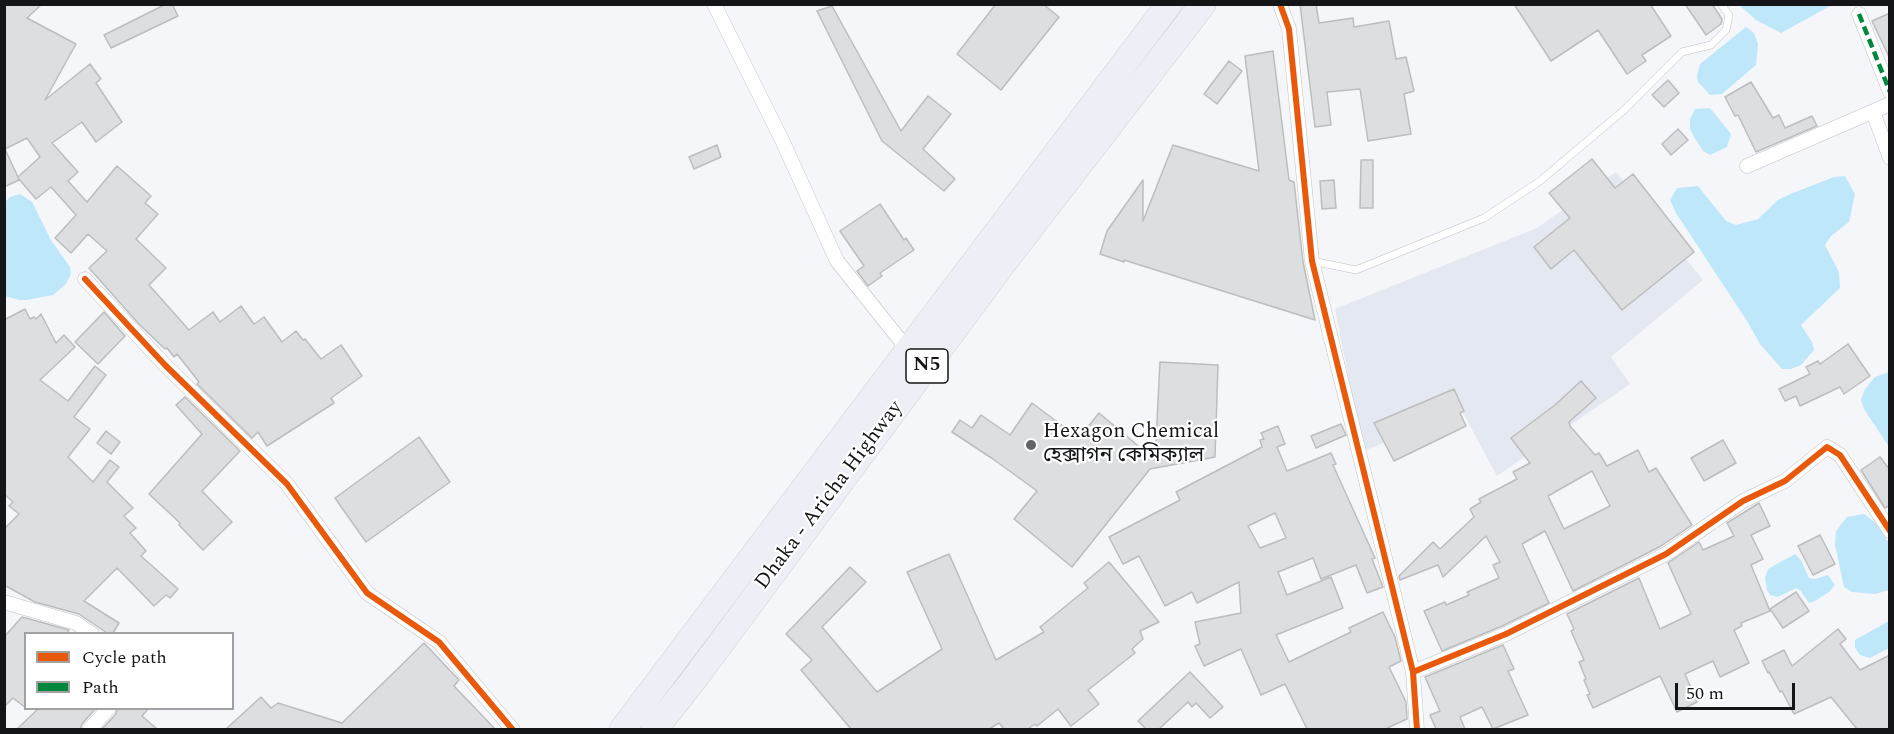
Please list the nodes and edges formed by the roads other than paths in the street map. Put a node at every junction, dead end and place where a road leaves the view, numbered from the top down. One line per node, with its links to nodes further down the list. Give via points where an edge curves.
1 (714, 4): 14 (street, via 837,261)
2 (1169, 4): 14 (highway, Dhaka - Aricha Highway / N5)
3 (1203, 4): 23 (highway, Dhaka - Aricha Highway / N5)
4 (1280, 4): 12 (street, via 1289,29)
5 (1721, 4): 12 (lane, via 1729,15 1726,30 1711,45 1682,51 1624,110 1549,174 1484,218 1356,270)
6 (1859, 14): 7 (street)
7 (1890, 92)
8 (1890, 104): 9 (street)
9 (1873, 112): 10 (street); 11 (street)
10 (1890, 158)
11 (1747, 166)
12 (1312, 261): 18 (street)
13 (85, 279): 21 (street, via 165,365 286,484 367,593 439,642)
14 (908, 350): 22 (highway, Dhaka - Aricha Highway / N5)
15 (1890, 531): 18 (street, via 1840,455 1827,447 1785,481 1743,501 1666,554 1506,634)
16 (4, 603): 17 (street, via 76,623)
17 (90, 632)
18 (1413, 672): 24 (street)
19 (108, 710): 20 (street)
20 (89, 729)
21 (513, 729)
22 (622, 729)
23 (654, 729)
24 (1417, 729)

